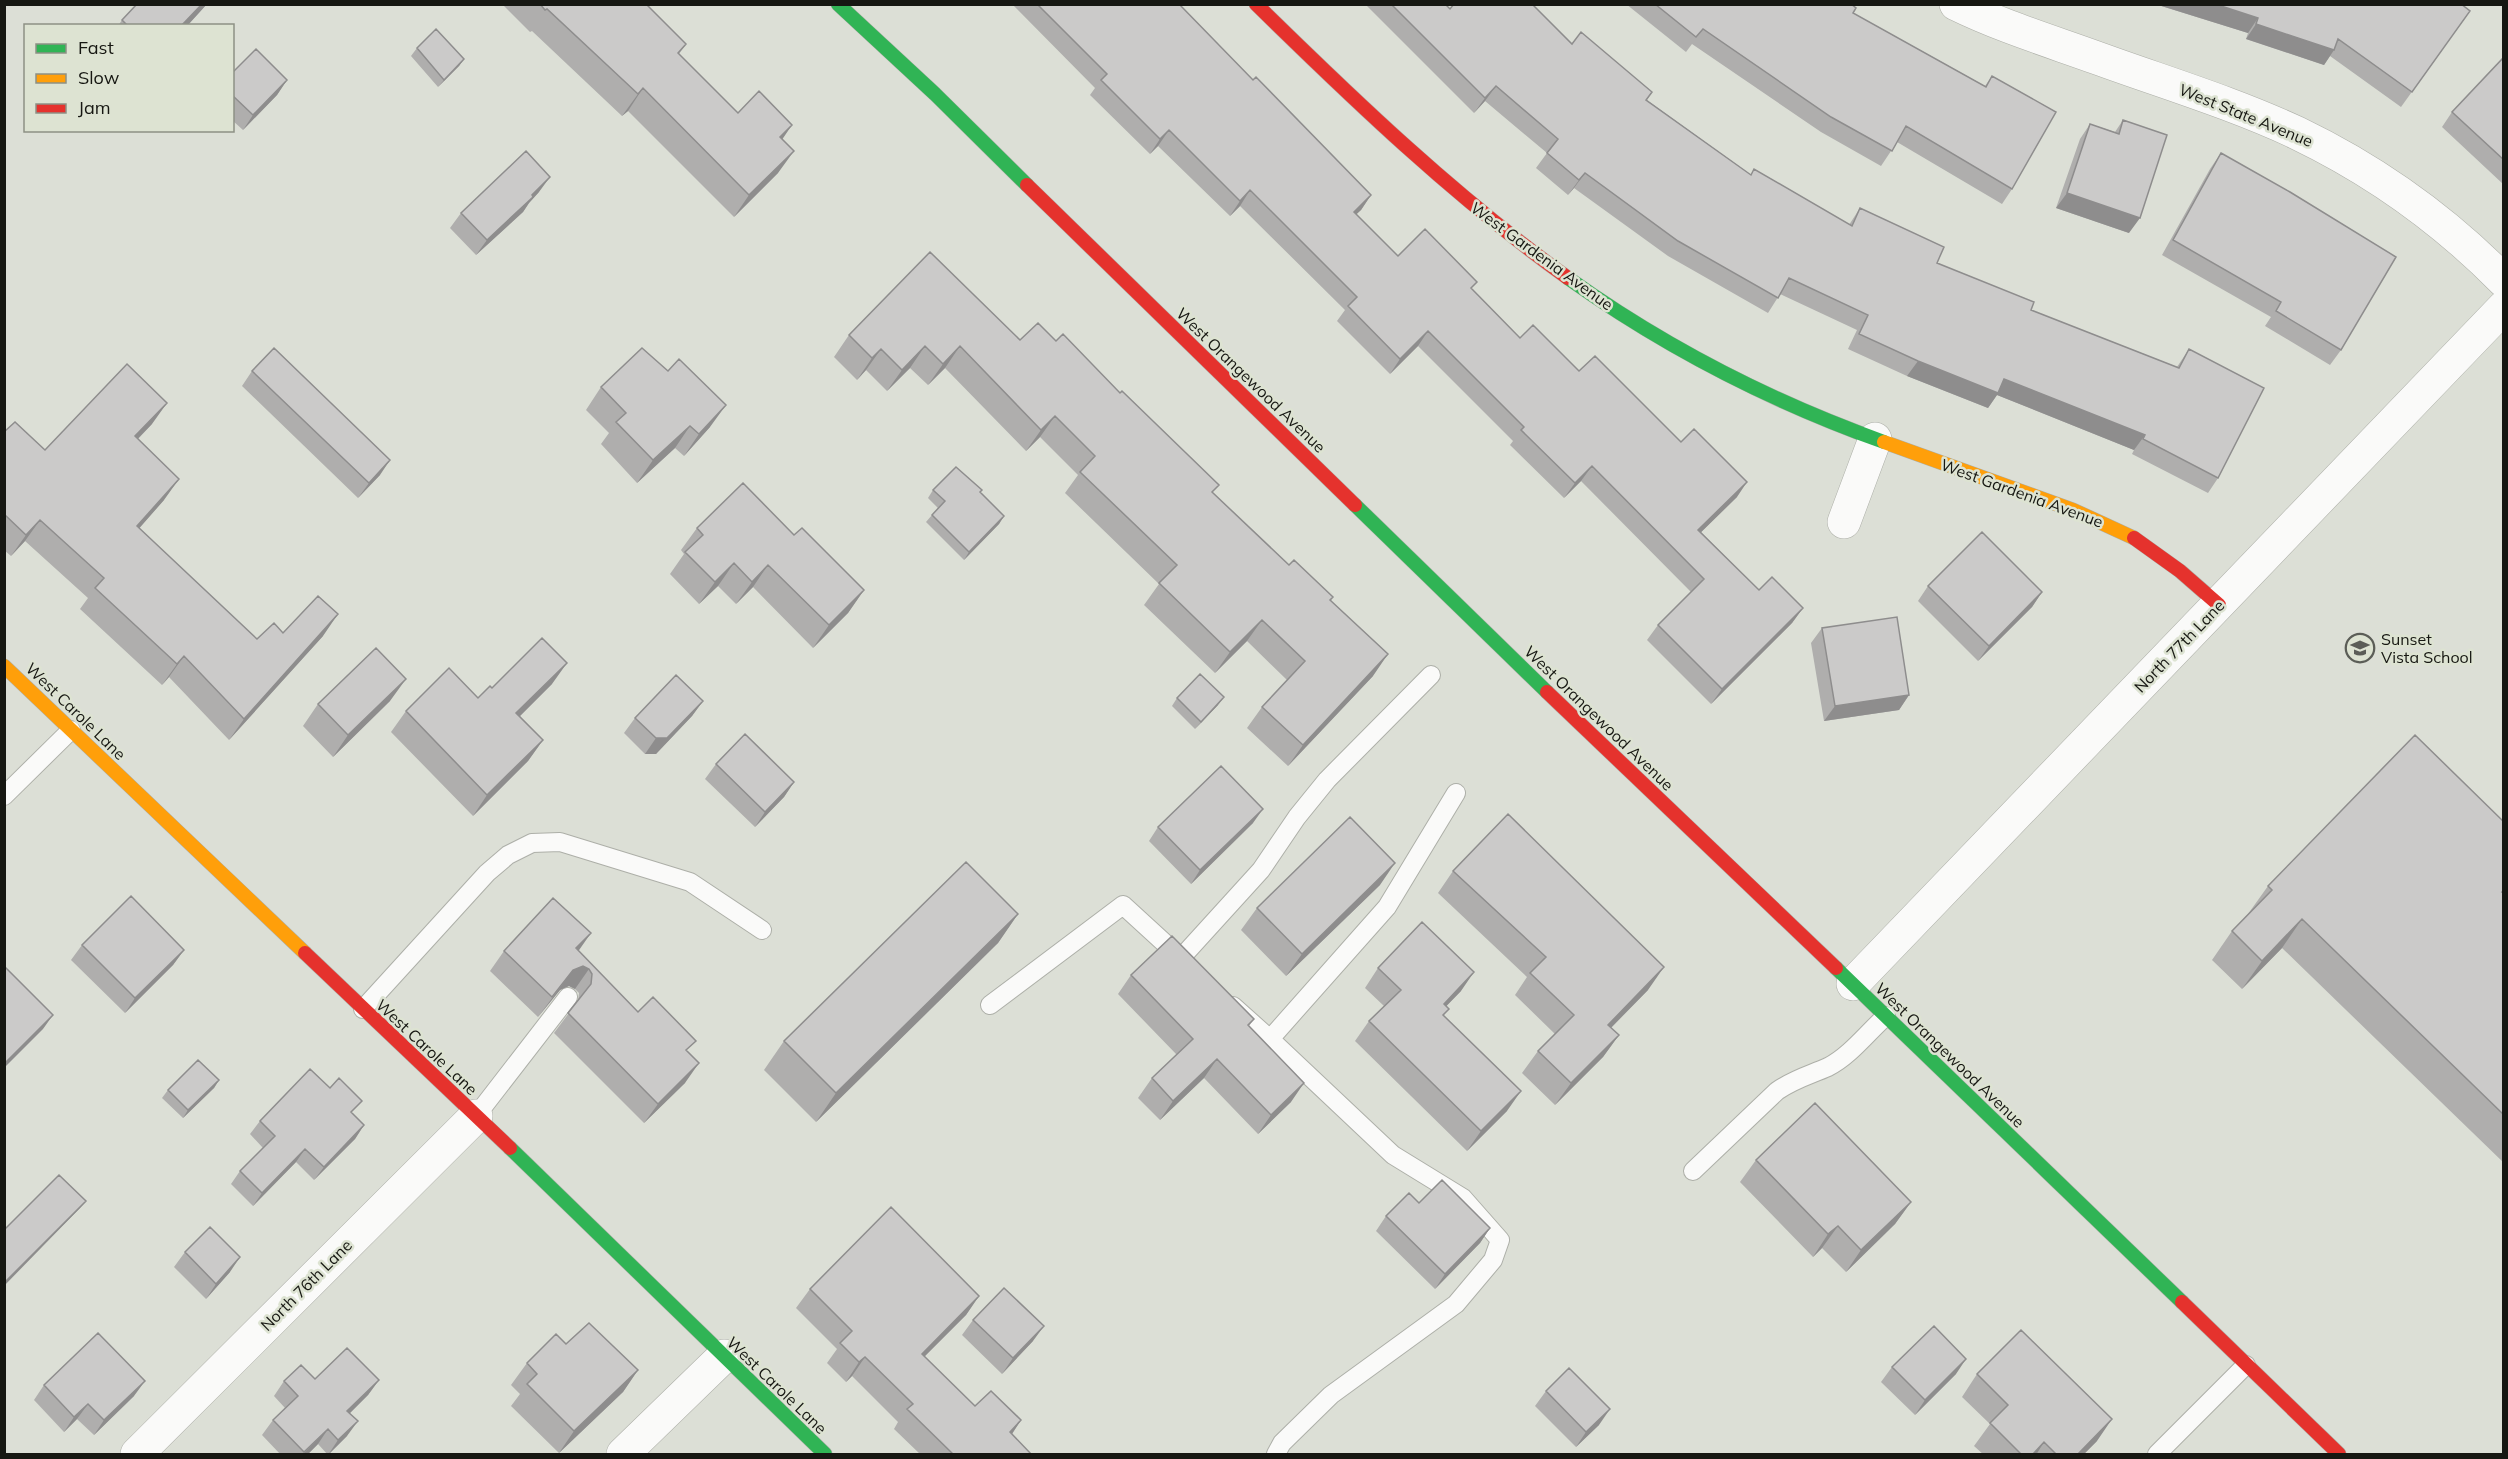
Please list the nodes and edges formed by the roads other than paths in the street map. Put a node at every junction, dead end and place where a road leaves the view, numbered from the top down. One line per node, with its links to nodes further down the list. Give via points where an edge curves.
1 (838, 4): 17 (street, West Orangewood Avenue)
2 (1256, 4): 6 (street, West Gardenia Avenue, via 1428,166 1513,238 1576,283 1642,327 1728,375)
3 (1956, 4): 4 (street, West State Avenue, via 2296,133 2427,211)
4 (2504, 281)
5 (2504, 307): 8 (street, North 77th Lane)
6 (1875, 439): 7 (street); 8 (street, West Gardenia Avenue, via 2109,524 2183,572)
7 (1844, 522)
8 (2218, 605): 17 (street, North 77th Lane)
9 (4, 666): 11 (street, West Carole Lane)
10 (1431, 675): 15 (lane, via 1327,780 1260,870)
11 (71, 729): 13 (lane); 21 (street, West Carole Lane)
12 (1456, 793): 23 (lane, via 1388,907)
13 (4, 796)
14 (762, 930): 21 (lane, via 690,882 560,842 532,843 507,855 487,873)
15 (1181, 958): 16 (lane); 20 (lane, via 1123,905)
16 (1199, 974)
17 (1853, 984): 22 (street, West Orangewood Avenue)
18 (1216, 990): 23 (lane)
19 (568, 997): 24 (lane)
20 (990, 1005)
21 (363, 1009): 24 (street, West Carole Lane)
22 (1886, 1016): 25 (lane, via 1828,1067 1777,1091); 27 (street, West Orangewood Avenue)
23 (1270, 1039): 31 (lane, via 1393,1155 1463,1198 1500,1240 1493,1260 1456,1304 1331,1395 1282,1443)
24 (476, 1116): 26 (street, West Carole Lane); 28 (street, North 76th Lane)
25 (1693, 1171)
26 (724, 1356): 29 (street); 30 (street, West Carole Lane)
27 (2247, 1365): 32 (lane); 33 (street, West Orangewood Avenue)
28 (136, 1455)
29 (623, 1455)
30 (825, 1455)
31 (1276, 1455)
32 (2157, 1455)
33 (2339, 1455)

